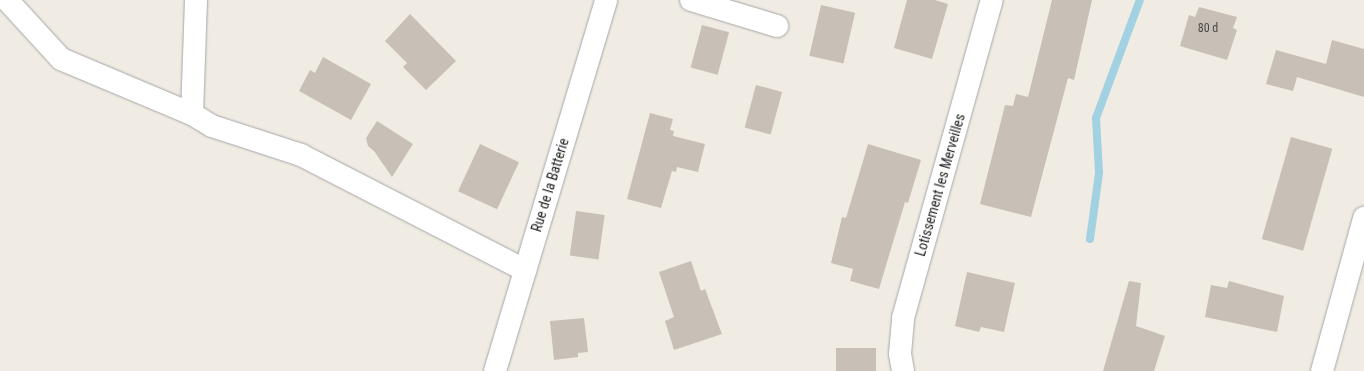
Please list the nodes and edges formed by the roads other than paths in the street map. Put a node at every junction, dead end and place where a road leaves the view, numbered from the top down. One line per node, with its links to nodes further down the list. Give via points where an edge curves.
1 (7, 0): 7 (street, via 60,59)
2 (196, 0): 7 (street)
3 (606, 0): 9 (street, Rue de la Batterie)
4 (691, 0): 6 (street)
5 (992, 0): 11 (street, Lotissement les Merveilles, via 902,318 900,354)
6 (777, 26)
7 (192, 114): 9 (street, via 212,126 301,155)
8 (1364, 218): 12 (street)
9 (525, 270): 10 (street, Rue de la Batterie)
10 (495, 371)
11 (903, 371)
12 (1322, 371)

